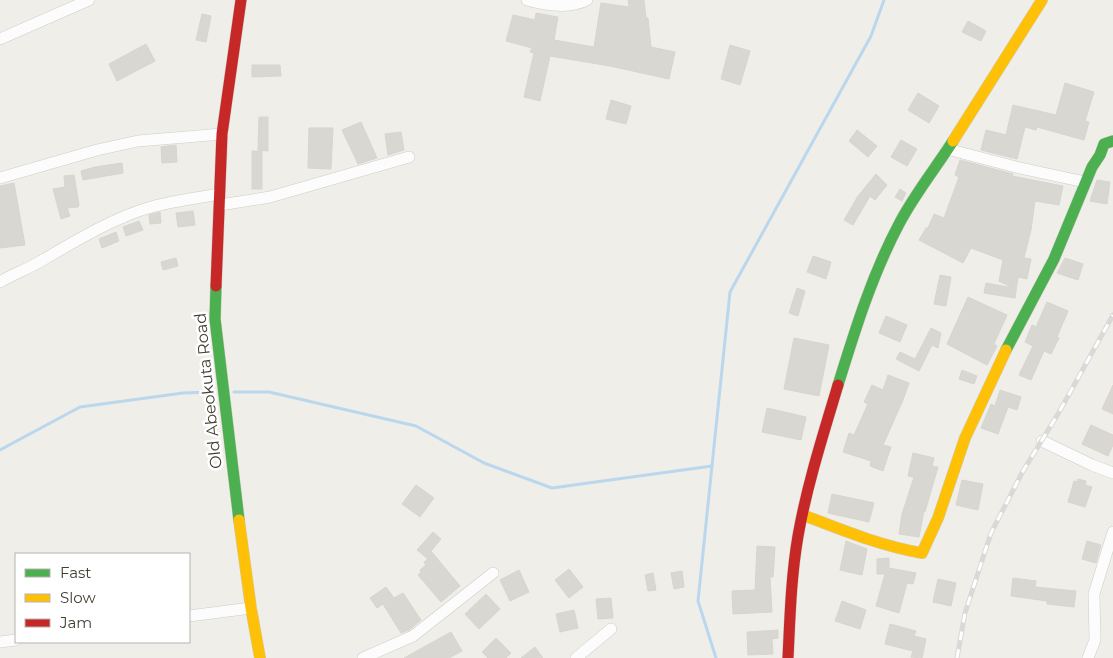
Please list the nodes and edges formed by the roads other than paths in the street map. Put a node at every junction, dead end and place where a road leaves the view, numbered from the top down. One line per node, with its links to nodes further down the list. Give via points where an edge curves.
1 (88, 0): 6 (street)
2 (242, 0): 7 (main road, Old Abeokuta Road)
3 (527, 0): 4 (street, via 573,6)
4 (587, 0)
5 (1042, 0): 9 (main road)
6 (0, 39)
7 (222, 134): 11 (street, via 138,141); 13 (main road, Old Abeokuta Road)
8 (1113, 141): 12 (main road, via 1104,144)
9 (947, 149): 12 (street); 17 (main road, via 906,211 879,266 847,353)
10 (409, 157): 13 (street, via 270,197)
11 (0, 178)
12 (1085, 182): 17 (main road, via 1054,259 965,438 938,518 922,553 870,540)
13 (220, 200): 14 (street, via 148,208 126,216); 20 (main road, Old Abeokuta Road, via 215,319)
14 (0, 282)
15 (1042, 441): 16 (street)
16 (1113, 473)
17 (803, 515): 28 (main road, via 791,582)
18 (1113, 532): 29 (street, via 1094,594 1095,640)
19 (494, 572): 26 (street, via 414,636)
20 (251, 608): 21 (street); 25 (main road, Old Abeokuta Road)
21 (190, 616)
22 (611, 629): 27 (street)
23 (15, 640): 24 (street)
24 (0, 642)
25 (260, 658)
26 (363, 658)
27 (576, 658)
28 (788, 658)
29 (1088, 658)

